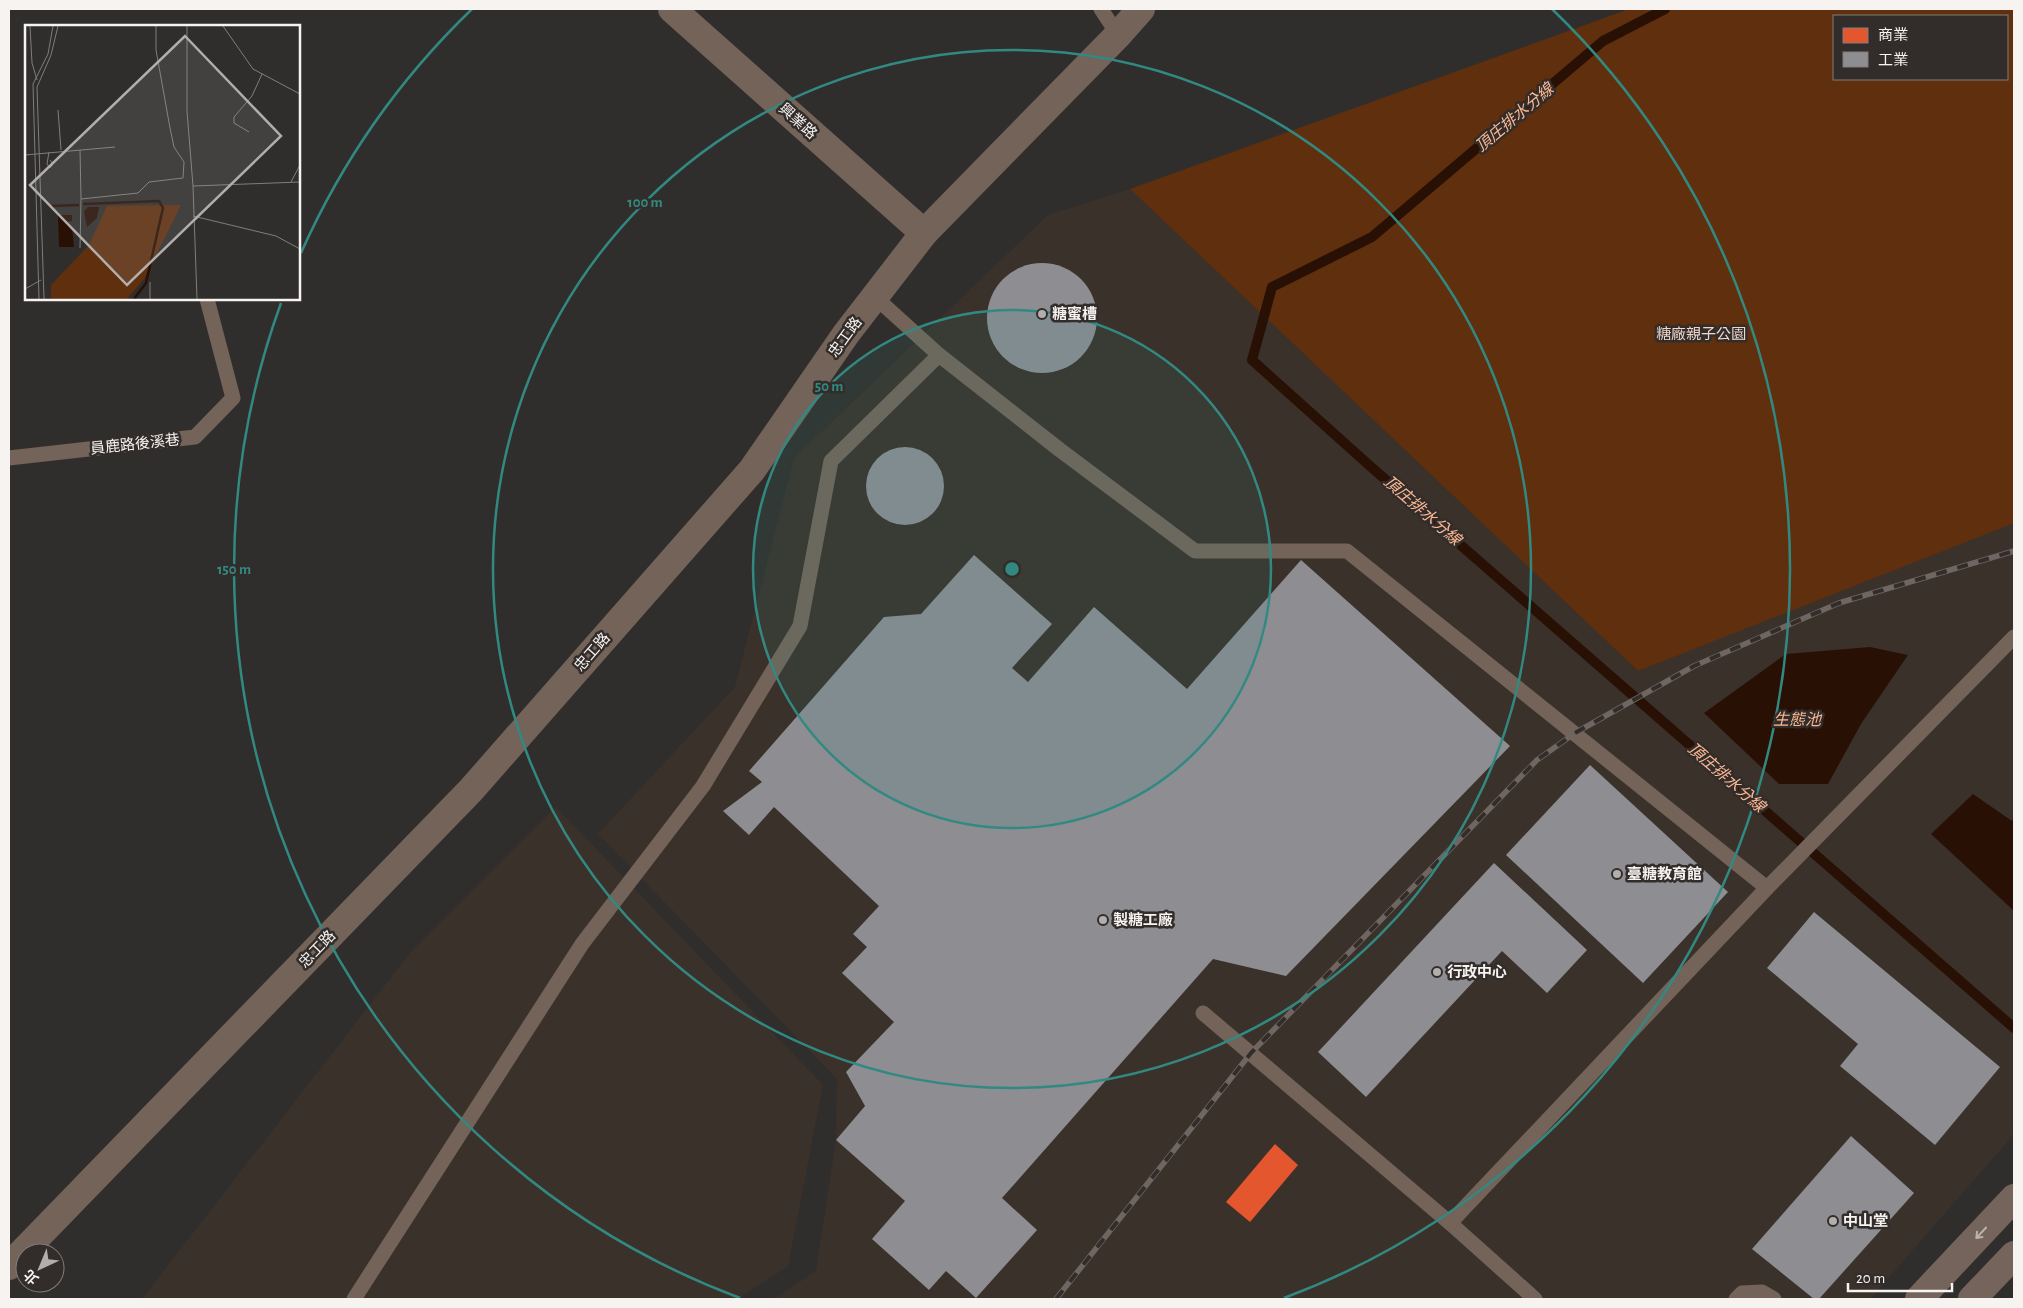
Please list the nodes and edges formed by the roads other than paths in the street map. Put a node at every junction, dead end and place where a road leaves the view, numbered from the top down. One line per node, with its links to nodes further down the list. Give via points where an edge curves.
1 (672, 9): 5 (street, 興業路)
2 (1101, 9): 4 (lane)
3 (1141, 9): 4 (street, 忠工路)
4 (1118, 35): 5 (street, 忠工路)
5 (924, 233): 6 (street, 忠工路)
6 (875, 297): 8 (lane); 16 (street, 忠工路, via 752,470 471,790)
7 (207, 300): 9 (lane, 員鹿路後溪巷, via 233,398 195,437)
8 (939, 355): 11 (lane, via 1195,551 1347,551); 17 (lane, via 831,462 800,626 703,786 582,944)
9 (9, 458)
10 (2014, 637): 11 (lane)
11 (1767, 888): 14 (lane)
12 (1203, 1013): 14 (lane)
13 (2014, 1198): 21 (main road, one-way to 21)
14 (1450, 1223): 18 (lane)
15 (2014, 1255): 22 (main road)
16 (9, 1266)
17 (354, 1299)
18 (1535, 1299)
19 (1736, 1299): 20 (lane, via 1742,1293 1762,1292)
20 (1774, 1299)
21 (1919, 1299)
22 (1972, 1299)

